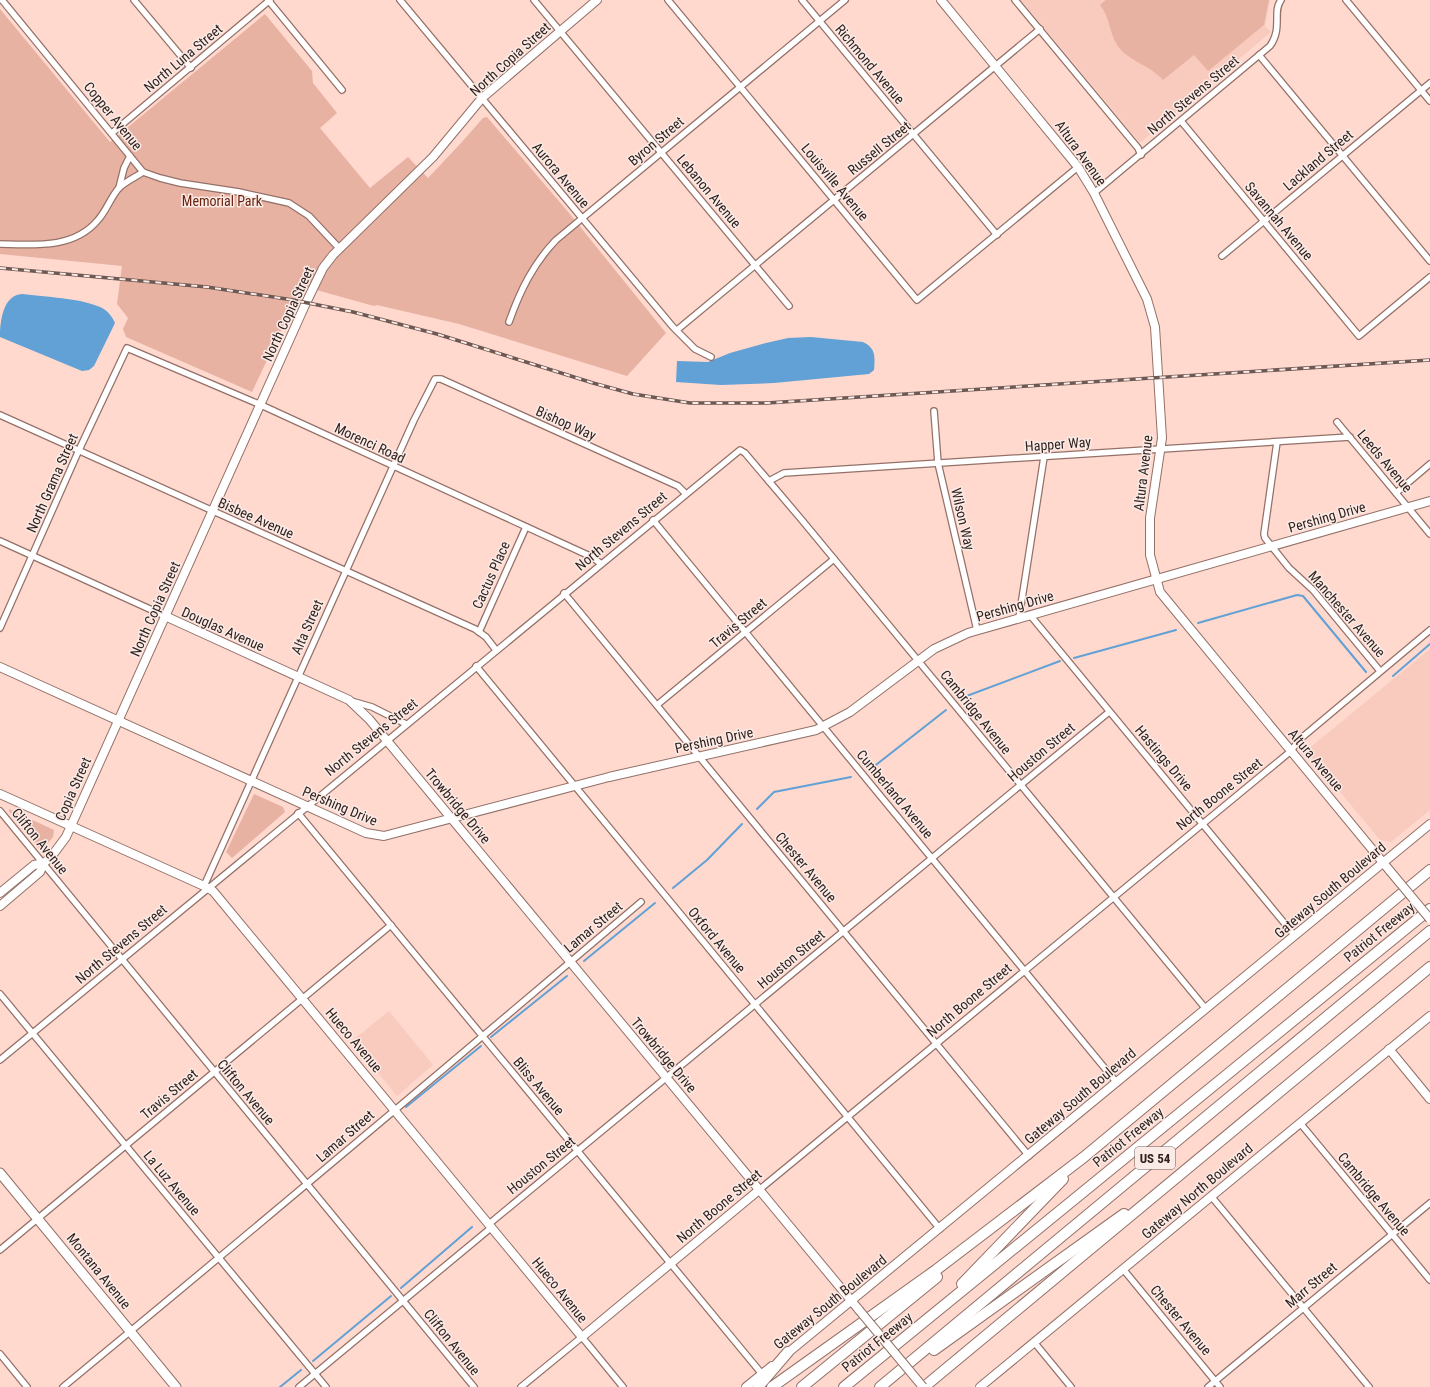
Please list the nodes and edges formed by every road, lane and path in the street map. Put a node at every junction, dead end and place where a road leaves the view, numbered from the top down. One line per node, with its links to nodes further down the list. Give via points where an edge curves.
1 (2, 0): 27 (street, Copper Avenue)
2 (134, 0): 19 (street)
3 (269, 0): 19 (street, North Luna Street); 22 (street)
4 (400, 0): 24 (street, Aurora Avenue)
5 (534, 0): 16 (street, Lebanon Avenue)
6 (597, 0): 16 (main road, North Copia Street)
7 (668, 0): 21 (street, Louisville Avenue)
8 (802, 0): 14 (street, Richmond Avenue)
9 (845, 0): 14 (street, Byron Street)
10 (940, 0): 18 (main road, Altura Avenue)
11 (1015, 0): 15 (street)
12 (1281, 0): 17 (street, North Stevens Street, via 1277,9 1278,25 1275,38)
13 (1346, 0): 23 (street)
14 (820, 21): 21 (street, Byron Street); 28 (street, Richmond Avenue)
15 (1040, 29): 18 (street, Russell Street); 30 (street, via 1138,148)
16 (560, 31): 24 (main road, North Copia Street); 29 (street, Lebanon Avenue)
17 (1259, 55): 26 (street, North Stevens Street); 32 (street)
18 (995, 67): 28 (street, Russell Street); 33 (main road, Altura Avenue)
19 (190, 68): 27 (street, North Luna Street)
20 (1430, 83): 23 (street, Lackland Street)
21 (740, 87): 29 (street, Byron Street); 37 (street, Louisville Avenue)
22 (342, 90)
23 (1422, 90): 25 (street); 32 (street, Lackland Street)
24 (482, 98): 38 (street, Aurora Avenue); 42 (main road, North Copia Street, via 433,157)
25 (1430, 101)
26 (1181, 121): 30 (street, North Stevens Street); 39 (street, Savannah Avenue)
27 (112, 133): 31 (street, Copper Avenue)
28 (913, 135): 37 (street, Russell Street); 40 (street, Richmond Avenue)
29 (661, 152): 38 (street, Byron Street); 45 (street, Lebanon Avenue)
30 (1141, 155): 36 (street, North Stevens Street)
31 (130, 156): 34 (street, Copper Avenue); 35 (street)
32 (1343, 156): 39 (street, Lackland Street); 44 (street)
33 (1078, 167): 36 (main road, Altura Avenue); 40 (street)
34 (143, 172): 35 (street); 42 (street, via 180,183 274,199 297,207)
35 (119, 188): 41 (street, via 97,222 79,235 45,245)
36 (1094, 193): 59 (main road, Altura Avenue, via 1152,314 1156,336 1162,428)
37 (834, 200): 40 (street, Louisville Avenue, via 917,300); 45 (street, Russell Street)
38 (582, 219): 48 (street, Byron Street, via 556,240 535,266); 49 (street, Aurora Avenue)
39 (1264, 221): 43 (street, Lackland Street); 46 (street, Savannah Avenue, via 1360,336)
40 (997, 235)
41 (0, 244)
42 (339, 248): 53 (main road, North Copia Street, via 318,276)
43 (1222, 256)
44 (1430, 261)
45 (755, 265): 47 (street, Lebanon Avenue); 49 (street, Russell Street)
46 (1430, 277)
47 (789, 306)
48 (509, 322)
49 (677, 330): 51 (street, Aurora Avenue, via 695,350)
50 (127, 348): 53 (street, Morenci Road); 60 (street, North Grama Street)
51 (711, 357)
52 (435, 379): 65 (street, Alta Street); 67 (street, Bishop Way, via 441,379 678,486)
53 (261, 406): 65 (street, Morenci Road); 71 (main road, North Copia Street)
54 (934, 411): 63 (street, Wilson Way)
55 (0, 415): 60 (street, Bisbee Avenue)
56 (1337, 422): 57 (street, Leeds Avenue)
57 (1350, 437): 58 (street, Happer Way); 68 (street, Leeds Avenue)
58 (1277, 442): 59 (street, Happer Way); 76 (street, Manchester Avenue, via 1264,534)
59 (1160, 449): 62 (street, Happer Way); 81 (main road, Altura Avenue, via 1150,518 1150,555)
60 (79, 450): 71 (street, Bisbee Avenue); 77 (street, North Grama Street)
61 (740, 450): 66 (street, Cambridge Avenue); 67 (street, North Stevens Street)
62 (1044, 457): 63 (street, Happer Way); 85 (street)
63 (938, 463): 66 (street, Happer Way, via 784,473); 87 (street, Wilson Way)
64 (1430, 464): 68 (street)
65 (393, 467): 73 (street, Morenci Road); 80 (street, Alta Street)
66 (768, 480): 78 (street, Cambridge Avenue)
67 (686, 493): 72 (street, North Stevens Street)
68 (1396, 493): 70 (street, Leeds Avenue)
69 (1430, 501): 70 (main road, Pershing Drive)
70 (1408, 507): 74 (street, Leeds Avenue); 76 (main road, Pershing Drive)
71 (213, 512): 80 (street, Bisbee Avenue); 84 (main road, North Copia Street)
72 (653, 520): 79 (street, North Stevens Street); 90 (street, Cumberland Avenue)
73 (526, 527): 79 (street, Morenci Road); 89 (street, Cactus Place)
74 (1430, 534)
75 (0, 541): 77 (street, Douglas Avenue)
76 (1270, 546): 81 (main road, Pershing Drive); 95 (street, Manchester Avenue, via 1313,590)
77 (33, 556): 84 (street, Douglas Avenue); 86 (street, North Grama Street)
78 (834, 559): 90 (street, Travis Street); 92 (street, Cambridge Avenue)
79 (600, 563): 82 (street, North Stevens Street)
80 (346, 572): 89 (street, Bisbee Avenue); 96 (street, Alta Street)
81 (1156, 578): 83 (main road, Pershing Drive); 104 (main road, Altura Avenue, via 1166,601)
82 (564, 593): 91 (street, North Stevens Street); 98 (street, Chester Avenue)
83 (1030, 615): 85 (main road, Pershing Drive); 99 (street, Hastings Drive)
84 (165, 616): 96 (main road, Douglas Avenue); 100 (main road, North Copia Street)
85 (1019, 618): 87 (main road, Pershing Drive)
86 (0, 628)
87 (977, 630): 92 (main road, Pershing Drive, via 947,642)
88 (1430, 630): 95 (street, North Boone Street)
89 (479, 632): 91 (street, Bisbee Avenue)
90 (746, 632): 98 (street, Travis Street); 102 (street, Cumberland Avenue)
91 (496, 650): 93 (street, North Stevens Street)
92 (918, 660): 102 (main road, Pershing Drive, via 850,712); 107 (street, Cambridge Avenue)
93 (476, 666): 101 (street, North Stevens Street); 108 (street, Oxford Avenue)
94 (0, 667): 100 (main road, Pershing Drive)
95 (1380, 671): 104 (street, North Boone Street, via 1299,740)
96 (298, 677): 97 (main road, Douglas Avenue); 106 (street, Alta Street)
97 (348, 700): 101 (street, Douglas Avenue, via 372,707); 103 (main road, Douglas Avenue)
98 (657, 705): 105 (street, Chester Avenue)
99 (1109, 712): 107 (street, Houston Street); 114 (street, Hastings Drive)
100 (118, 720): 106 (main road, Pershing Drive); 116 (main road, Copia Street)
101 (406, 724): 103 (street, North Stevens Street)
102 (824, 726): 105 (main road, Pershing Drive, via 800,735); 117 (street, Cumberland Avenue)
103 (387, 740): 110 (street, North Stevens Street); 113 (main road, Trowbridge Drive)
104 (1291, 751): 114 (street, North Boone Street); 118 (main road, Altura Avenue)
105 (698, 756): 108 (main road, Pershing Drive); 129 (street, Chester Avenue)
106 (251, 781): 110 (main road, Pershing Drive); 121 (street, Alta Street)
107 (1020, 785): 117 (street, Houston Street); 123 (street, Cambridge Avenue)
108 (575, 786): 113 (main road, Pershing Drive); 138 (street, Oxford Avenue)
109 (0, 794): 116 (main road, Hueco Avenue)
110 (307, 806): 112 (street, North Stevens Street); 113 (main road, Pershing Drive, via 375,836 394,834)
111 (0, 811): 119 (street, Clifton Avenue)
112 (298, 813): 121 (street, North Stevens Street); 128 (street, Bliss Avenue)
113 (452, 819): 133 (main road, Trowbridge Drive)
114 (1202, 824): 123 (street, North Boone Street); 131 (street, Hastings Drive)
115 (1430, 824): 118 (main road, Gateway South Boulevard)
116 (71, 826): 119 (main road, Copia Street, via 61,846); 121 (main road, Hueco Avenue)
117 (932, 858): 129 (street, Houston Street); 135 (street, Cumberland Avenue)
118 (1383, 862): 127 (main road, Altura Avenue, bridge); 131 (main road, Gateway South Boulevard)
119 (44, 864): 122 (main road, Copia Street, via 34,865); 125 (main road, Copia Street, via 40,872); 132 (street, Clifton Avenue)
120 (1430, 870): 156 (highway)
121 (206, 887): 132 (street, North Stevens Street); 137 (main road, Hueco Avenue, via 218,897)
122 (0, 893)
123 (1114, 897): 135 (street, North Boone Street); 139 (street, Cambridge Avenue)
124 (641, 902): 133 (street, Lamar Street)
125 (0, 906)
126 (1430, 908): 173 (highway, Patriot Freeway / US 54)
127 (1430, 919)
128 (391, 925): 137 (street, Travis Street); 142 (street, Bliss Avenue)
129 (843, 931): 138 (street, Houston Street); 143 (street, Chester Avenue)
130 (1430, 931): 199 (highway, US 54)
131 (1295, 936): 139 (main road, Gateway South Boulevard)
132 (121, 960): 141 (street, North Stevens Street); 146 (street, Clifton Avenue)
133 (570, 962): 142 (street, Lamar Street); 147 (main road, Trowbridge Drive)
134 (1430, 967): 162 (highway)
135 (1025, 970): 143 (street, North Boone Street); 148 (street, Cumberland Avenue)
136 (0, 994): 141 (street, La Luz Avenue)
137 (303, 999): 146 (street, Travis Street); 150 (main road, Hueco Avenue)
138 (755, 1004): 147 (street, Houston Street); 151 (street, Oxford Avenue)
139 (1206, 1010): 148 (main road, Gateway South Boulevard)
140 (1430, 1016): 144 (main road, Gateway North Boulevard)
141 (32, 1033): 145 (street, North Stevens Street); 153 (street, La Luz Avenue)
142 (482, 1035): 150 (street, Lamar Street); 154 (street, Bliss Avenue)
143 (936, 1043): 151 (street, North Boone Street); 155 (street, Chester Avenue)
144 (1389, 1049): 149 (main road); 152 (main road, Gateway North Boulevard)
145 (0, 1060)
146 (214, 1072): 153 (street, Travis Street); 158 (street, Clifton Avenue)
147 (666, 1077): 154 (street, Houston Street); 159 (main road, Trowbridge Drive)
148 (1118, 1083): 155 (main road, Gateway South Boulevard)
149 (1430, 1099)
150 (394, 1109): 158 (street, Lamar Street); 165 (main road, Hueco Avenue)
151 (848, 1116): 159 (street, North Boone Street); 166 (street, Oxford Avenue)
152 (1300, 1123): 160 (main road, Gateway North Boulevard); 167 (street, Cambridge Avenue)
153 (126, 1146): 164 (street, Travis Street); 169 (street, La Luz Avenue)
154 (577, 1151): 165 (street, Houston Street); 170 (street, Bliss Avenue)
155 (1029, 1156): 166 (main road, Gateway South Boulevard)
156 (1084, 1157): 163 (highway); 173 (highway, via 963,1282)
157 (0, 1173): 164 (main road, Montana Avenue)
158 (307, 1185): 169 (street, Lamar Street); 174 (street, Clifton Avenue)
159 (759, 1190): 170 (main road, North Boone Street); 175 (main road, Trowbridge Drive)
160 (1211, 1196): 171 (main road, Gateway North Boulevard); 176 (street)
161 (1430, 1203): 167 (street, Marr Street)
162 (1142, 1207): 182 (highway); 200 (highway, via 1130,1209 962,1329)
163 (1018, 1208): 196 (highway); 197 (highway, via 909,1301)
164 (37, 1219): 168 (street, Travis Street); 177 (main road, Montana Avenue)
165 (490, 1225): 174 (street, Houston Street); 178 (main road, Hueco Avenue)
166 (940, 1229): 175 (main road, Gateway South Boulevard)
167 (1392, 1234): 172 (street, Cambridge Avenue); 176 (street, Marr Street)
168 (0, 1250)
169 (218, 1258): 177 (street, Lamar Street); 183 (street, La Luz Avenue)
170 (670, 1263): 178 (main road, North Boone Street); 184 (street, Bliss Avenue)
171 (1123, 1269): 179 (main road, Gateway North Boulevard); 185 (street, Chester Avenue)
172 (1430, 1280)
173 (956, 1296): 198 (highway, Patriot Freeway / US 54)
174 (403, 1301): 183 (street, Houston Street); 191 (street, Clifton Avenue)
175 (851, 1301): 180 (main road, Gateway South Boulevard); 201 (main road, Trowbridge Drive, bridge)
176 (1303, 1307): 185 (street, Marr Street); 207 (street)
177 (130, 1332): 187 (street, Lamar Street); 188 (main road, Montana Avenue)
178 (582, 1337): 192 (street, North Boone Street); 193 (street, Hueco Avenue)
179 (1034, 1342): 203 (main road, Gateway North Boulevard); 204 (street)
180 (788, 1352): 184 (main road, Gateway South Boulevard); 195 (highway)
181 (0, 1354): 186 (street)
182 (949, 1367): 201 (highway); 202 (highway, via 944,1379)
183 (315, 1374): 189 (street, Houston Street); 190 (street, La Luz Avenue)
184 (762, 1374): 194 (main road, Gateway South Boulevard)
185 (1215, 1381): 205 (street, Marr Street); 206 (street, Chester Avenue)
186 (27, 1387)
187 (63, 1387)
188 (176, 1387)
189 (299, 1387)
190 (326, 1387)
191 (474, 1387)
192 (521, 1387)
193 (623, 1387)
194 (746, 1387)
195 (758, 1387)
196 (772, 1387)
197 (802, 1387)
198 (844, 1387)
199 (880, 1387)
200 (889, 1387)
201 (924, 1387)
202 (934, 1387)
203 (980, 1387)
204 (1071, 1387)
205 (1208, 1387)
206 (1220, 1387)
207 (1369, 1387)

